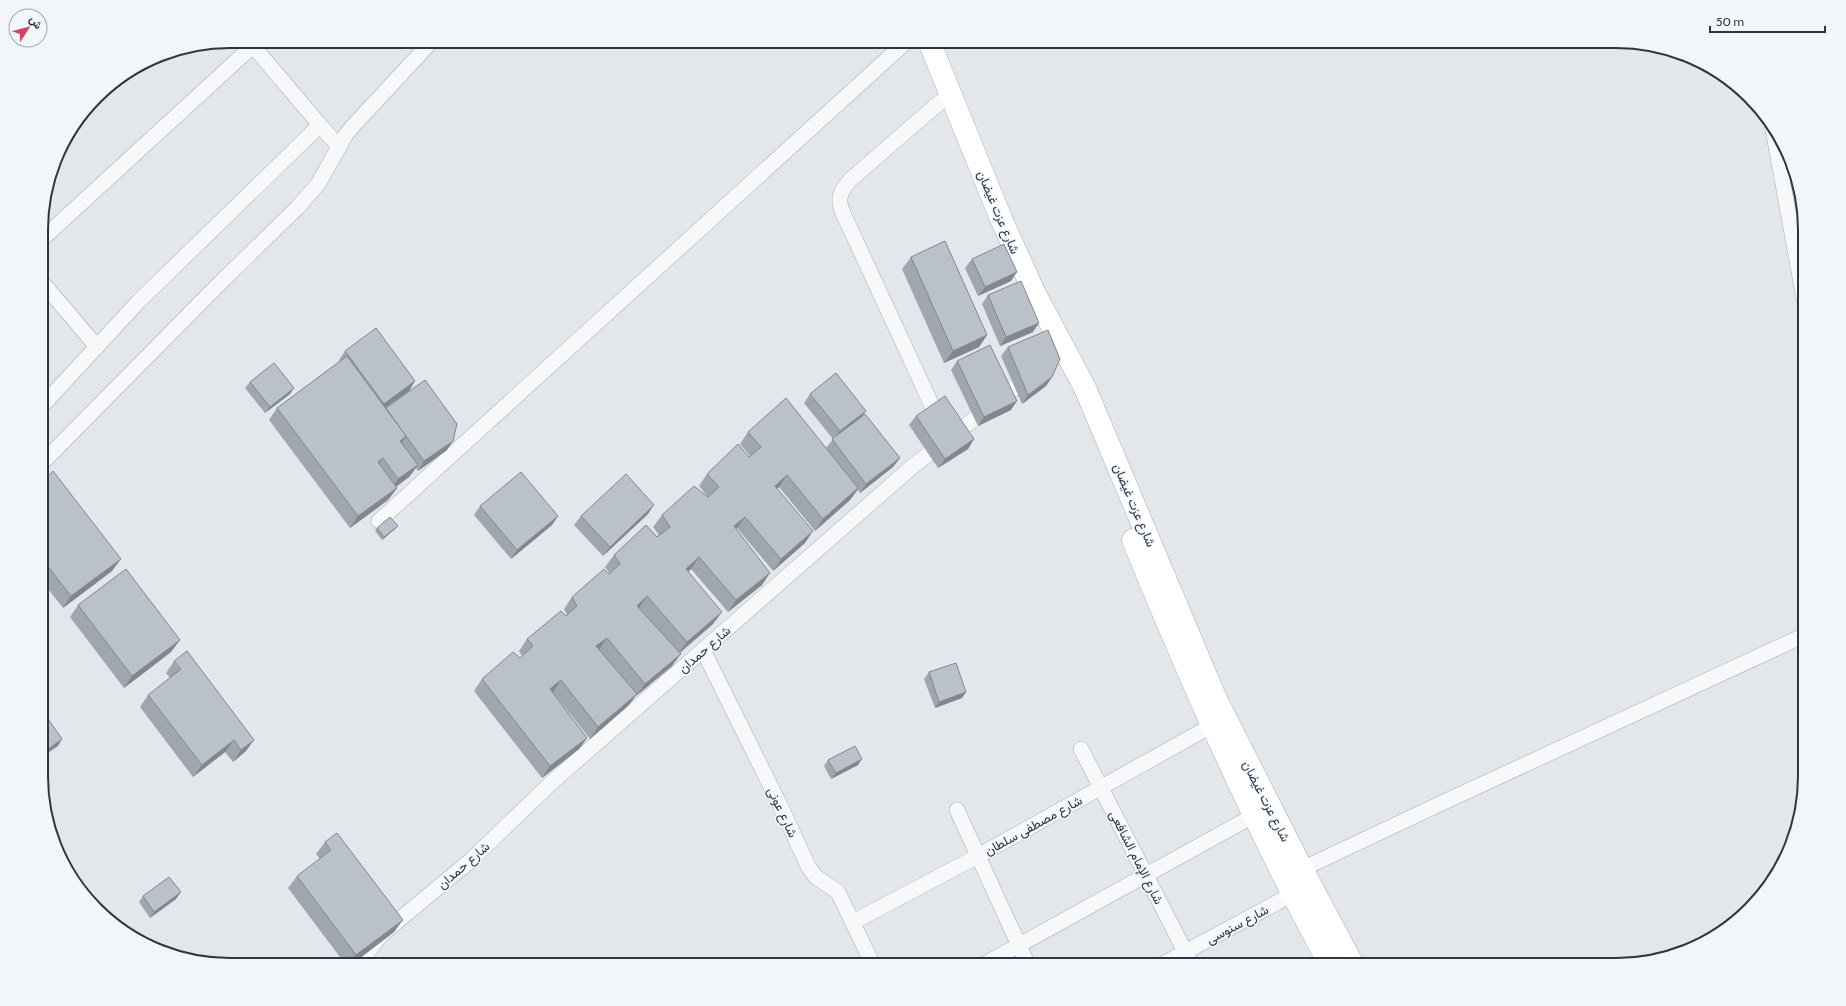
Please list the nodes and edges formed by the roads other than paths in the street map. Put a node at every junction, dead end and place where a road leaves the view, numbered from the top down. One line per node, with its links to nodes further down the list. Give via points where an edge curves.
1 (250, 48): 11 (street)
2 (259, 48): 8 (street)
3 (425, 48): 10 (street, via 367,109 345,136)
4 (899, 48): 19 (street)
5 (918, 48): 7 (street, شارع عزت غيضان)
6 (932, 48): 15 (street, شارع عزت غيضان, via 1035,294)
7 (940, 102): 15 (street, شارع عزت غيضان, via 1022,299); 17 (street, via 850,180 839,198 842,211)
8 (320, 126): 10 (street); 14 (street, via 140,301)
9 (1775, 142): 12 (street)
10 (339, 148): 18 (street, via 318,184 298,207)
11 (48, 234)
12 (1798, 266)
13 (48, 289): 14 (street)
14 (97, 347): 16 (street)
15 (1053, 359): 17 (street, شارع حمدان); 22 (street, شارع عزت غيضان, via 1082,413); 28 (street, شارع عزت غيضان, via 1103,429 1216,699)
16 (48, 400)
17 (947, 439): 21 (street, شارع حمدان)
18 (48, 457)
19 (379, 521)
20 (1798, 638): 28 (street)
21 (703, 650): 31 (street, شارع عونى, via 809,868 816,878 838,892); 33 (street, شارع حمدان, via 550,784 470,861 382,934)
22 (1211, 726): 24 (street, شارع مصطفى سلطان); 26 (street, شارع عزت غيضان)
23 (1081, 749): 24 (street, شارع الإمام الشافعى)
24 (1101, 787): 27 (street, شارع مصطفى سلطان); 29 (street, شارع الإمام الشافعى)
25 (956, 810): 27 (street)
26 (1253, 816): 29 (street); 30 (street, شارع عزت غيضان)
27 (978, 856): 31 (street, شارع مصطفى سلطان); 32 (street)
28 (1302, 870): 39 (street, شارع عزت غيضان)
29 (1147, 875): 32 (street); 37 (street, شارع الإمام الشافعى)
30 (1293, 894): 37 (street, شارع سنوسى); 38 (street, شارع عزت غيضان)
31 (853, 922): 34 (street, شارع عونى)
32 (1018, 945): 35 (street); 36 (street)
33 (363, 958)
34 (870, 958)
35 (995, 958)
36 (1024, 958)
37 (1189, 958)
38 (1324, 958)
39 (1349, 958)

